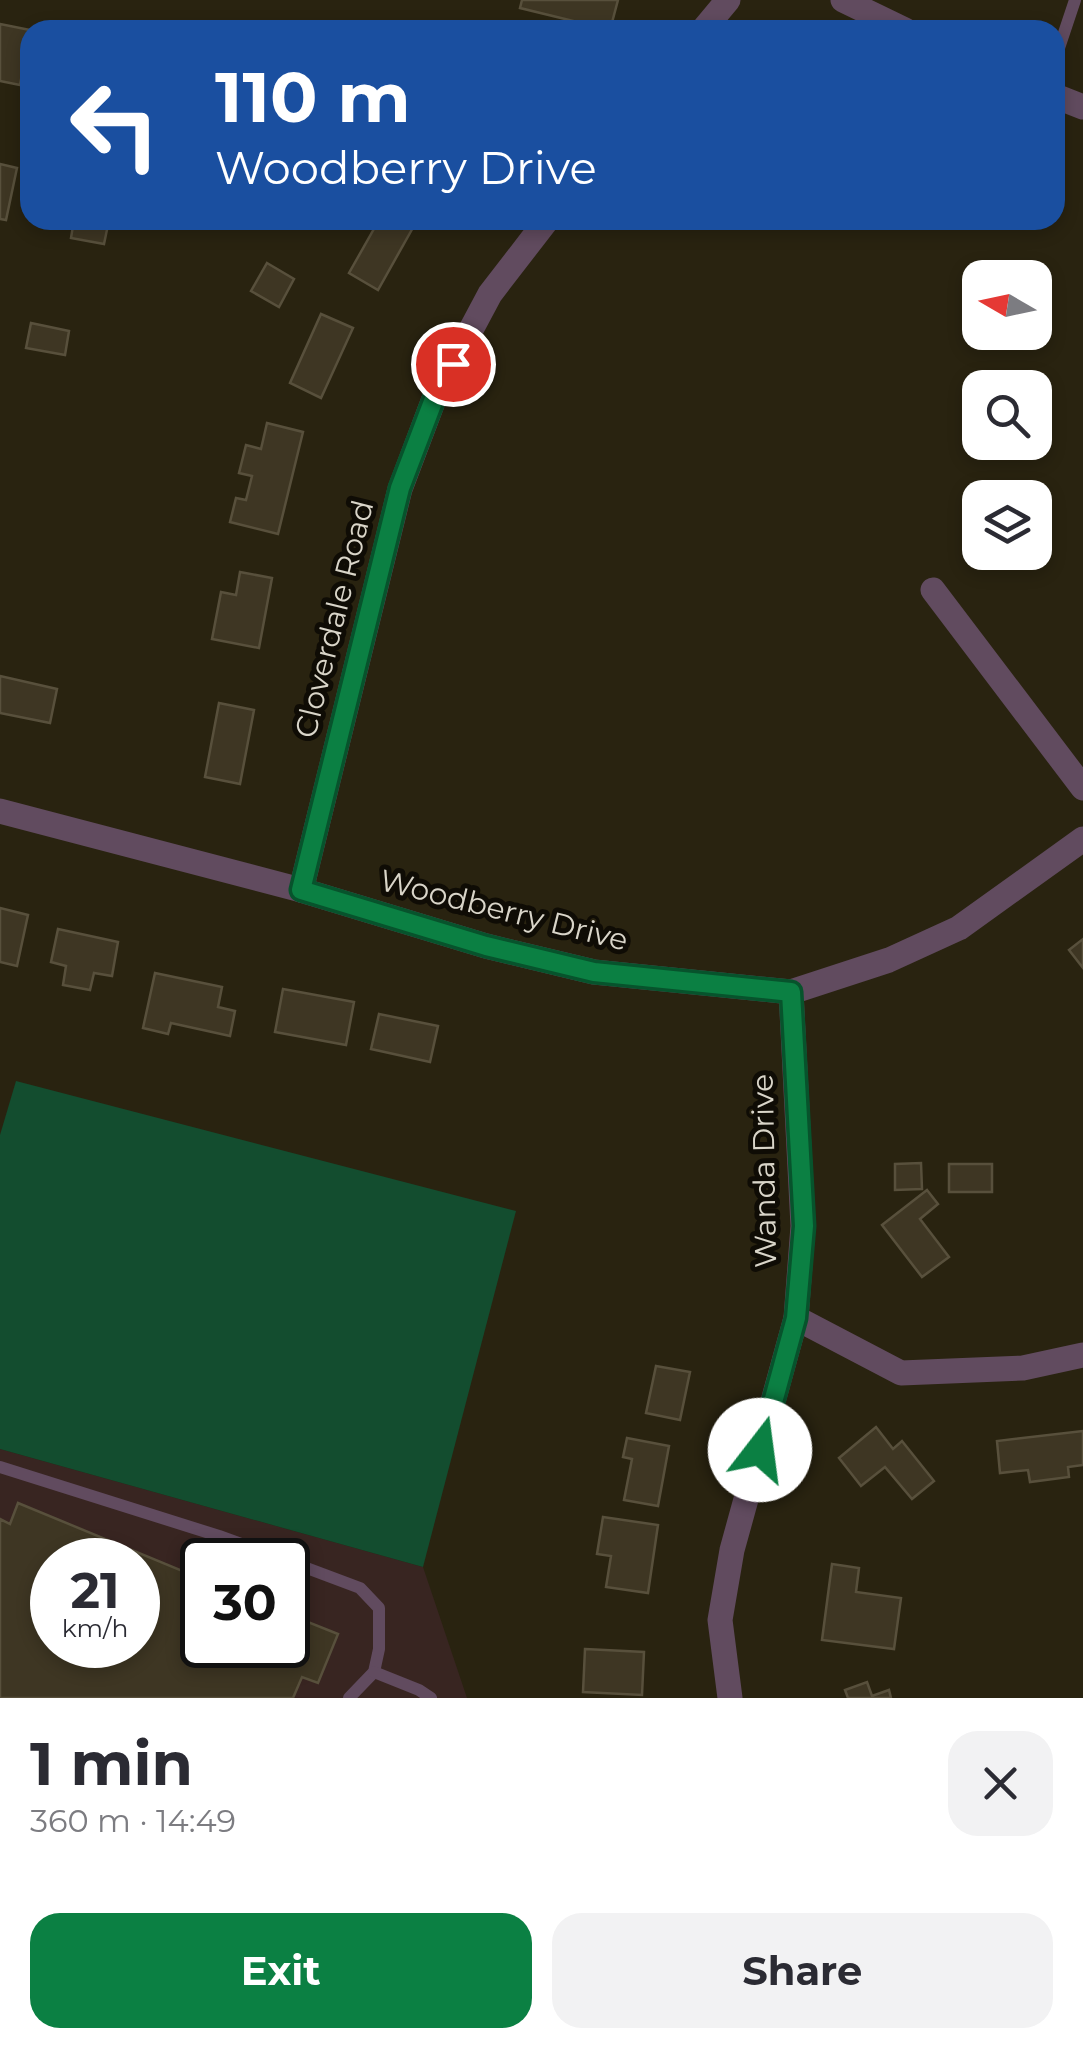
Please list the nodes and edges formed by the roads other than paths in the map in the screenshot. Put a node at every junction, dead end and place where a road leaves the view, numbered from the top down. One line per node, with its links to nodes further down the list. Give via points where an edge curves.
1 (728, 0): 4 (street)
2 (843, 0): 5 (street)
3 (1075, 0): 6 (lane)
4 (711, 20)
5 (884, 20)
6 (1065, 30)
7 (540, 230): 12 (street, Cloverdale Road, via 490,294 434,399 400,488)
8 (933, 590): 9 (street)
9 (1083, 788)
10 (0, 811): 12 (street, Woodberry Drive)
11 (1083, 838): 13 (street, Woodberry Drive, via 959,928)
12 (301, 890): 13 (street, Woodberry Drive, via 594,972)
13 (791, 992): 14 (street, Wanda Drive, via 804,1226)
14 (796, 1318): 15 (street, via 901,1372 1023,1368); 22 (street, Wanda Drive, via 732,1550 720,1620)
15 (1083, 1355)
16 (0, 1468): 17 (lane)
17 (225, 1538)
18 (310, 1569): 19 (lane, via 360,1588 378,1608)
19 (374, 1672): 20 (lane); 21 (lane)
20 (349, 1698)
21 (430, 1698)
22 (730, 1698)

